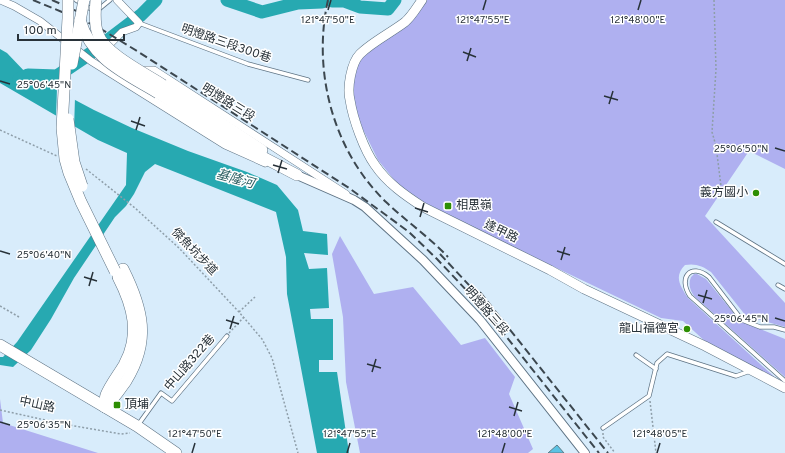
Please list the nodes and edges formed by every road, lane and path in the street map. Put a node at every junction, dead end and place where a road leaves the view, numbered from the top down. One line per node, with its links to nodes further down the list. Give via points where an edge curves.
1 (0, 0): 11 (street, 明燈路三段, bridge, via 40,21)
2 (68, 0): 25 (main road, bridge, via 62,128 65,159 81,202)
3 (75, 0): 6 (lane, via 91,9 100,9); 16 (main road, bridge, via 83,28 90,44 97,52 113,65)
4 (84, 0): 25 (main road, bridge, via 73,56 68,122 71,149 87,199)
5 (96, 0): 16 (main road, bridge, via 98,34 104,45)
6 (110, 0)
7 (117, 0): 10 (street)
8 (422, 0): 38 (main road, 逢甲路, via 407,20 360,54 353,67 350,83 349,100 360,137 375,165 391,183 423,207)
9 (714, 0): 21 (path, via 716,70 712,132)
10 (139, 23): 11 (street, via 136,27 122,32); 14 (lane, 明燈路三段300巷, via 248,64)
11 (91, 60): 12 (street, 明燈路三段)
12 (100, 66): 13 (street, 明燈路三段); 15 (street, 明燈路三段)
13 (134, 70): 15 (street, via 125,74); 22 (street, 明燈路三段, via 154,70)
14 (308, 80)
15 (128, 83): 20 (street, 明燈路三段, via 226,146)
16 (160, 89): 20 (main road, via 231,129)
17 (0, 130): 18 (path)
18 (61, 158)
19 (81, 167): 30 (path, 傑魚坑步道, via 135,208 179,248)
20 (297, 175): 22 (street, 明燈路三段)
21 (721, 186)
22 (354, 200): 48 (street, 明燈路三段, via 424,260 480,320)
23 (716, 222): 24 (lane)
24 (785, 264)
25 (119, 270): 42 (main road, via 133,290 139,307 140,348 129,376 114,400)
26 (778, 285): 27 (lane)
27 (785, 289)
28 (256, 296): 30 (path)
29 (0, 306): 31 (path)
30 (239, 312): 32 (path, 傑魚坑步道)
31 (19, 317)
32 (244, 317): 34 (path, 中山路322巷); 47 (path, 傑魚坑步道, via 262,339 272,358)
33 (785, 330): 39 (lane, via 760,327 742,320 709,277 696,271 687,274 685,284 690,296)
34 (227, 336): 44 (lane, 中山路322巷, via 172,401 162,394)
35 (2, 346): 42 (main road)
36 (636, 355): 37 (lane)
37 (656, 369): 38 (lane, via 657,363 667,354 736,376); 41 (lane)
38 (751, 370): 40 (main road, 逢甲路)
39 (785, 381)
40 (785, 388)
41 (649, 396): 45 (lane); 50 (path)
42 (105, 407): 44 (main road)
43 (0, 410): 44 (path, 中山路, via 121,434 130,433)
44 (137, 426): 46 (main road)
45 (604, 428): 49 (path, via 603,437)
46 (176, 453)
47 (298, 453)
48 (584, 453)
49 (615, 453)
50 (656, 453)

